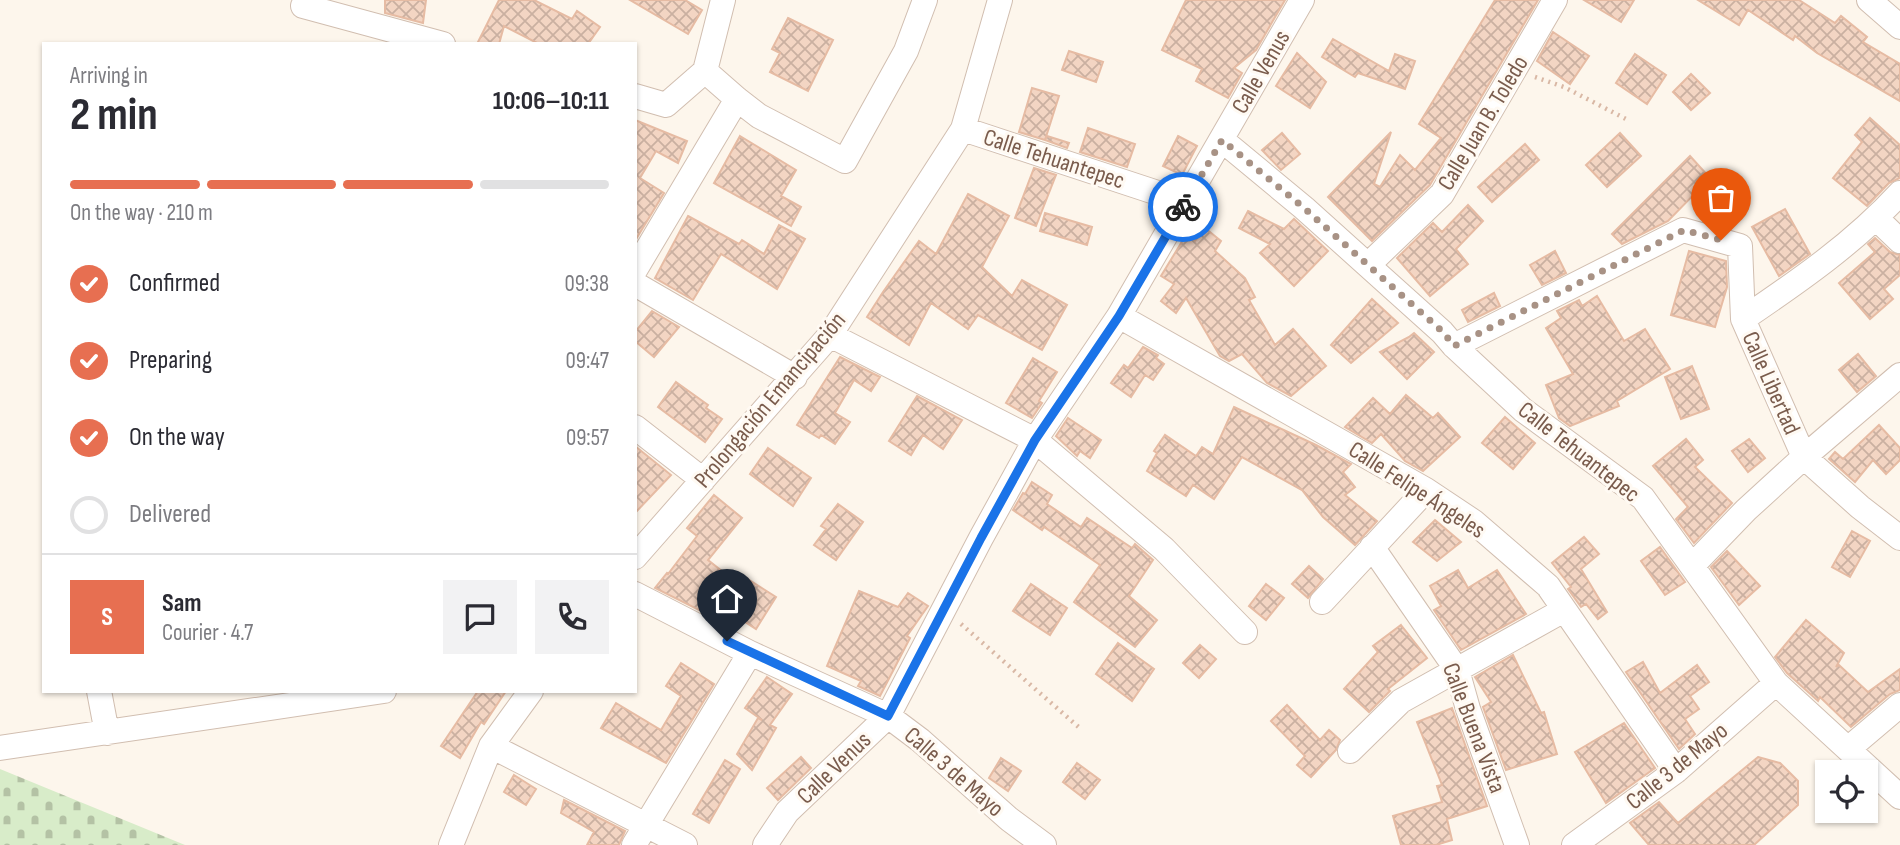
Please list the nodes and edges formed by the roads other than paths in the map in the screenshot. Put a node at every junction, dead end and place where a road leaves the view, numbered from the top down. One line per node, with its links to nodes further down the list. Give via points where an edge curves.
1 (723, 0): 10 (street)
2 (925, 0): 12 (street, via 906,51 845,161)
3 (1000, 0): 13 (street, Prolongación Emancipación)
4 (1302, 0): 14 (street, Calle Venus)
5 (1555, 0): 19 (street, Calle Juan B. Toledo, via 1442,194)
6 (1869, 0): 8 (street)
7 (303, 6): 9 (street)
8 (1900, 27)
9 (436, 42)
10 (705, 71): 11 (street, via 666,105); 12 (street)
11 (637, 97)
12 (737, 100): 20 (street)
13 (963, 129): 16 (street, Calle Tehuantepec); 24 (street, Prolongación Emancipación)
14 (1222, 140): 16 (street, Calle Venus); 19 (street, Calle Tehuantepec)
15 (1900, 192): 17 (street)
16 (1185, 202): 22 (street, Calle Venus)
17 (1876, 218): 18 (street); 23 (street, via 1829,259)
18 (1900, 241)
19 (1368, 265): 25 (street, Calle Tehuantepec)
20 (637, 267)
21 (637, 285): 27 (street)
22 (1119, 316): 29 (street, Calle Venus); 32 (street, Calle Felipe Ángeles)
23 (1743, 319): 25 (street, Calle Libertad, via 1740,246 1684,230); 30 (street, Calle Libertad)
24 (830, 335): 27 (street, Prolongación Emancipación); 29 (street)
25 (1454, 346): 36 (street, Calle Tehuantepec, via 1523,410 1643,498)
26 (1900, 375): 30 (street)
27 (795, 377): 31 (street, Prolongación Emancipación)
28 (637, 429): 31 (street)
29 (1035, 440): 40 (street, via 1164,549); 48 (street, Calle Venus)
30 (1804, 457): 33 (street, Calle Libertad); 36 (street)
31 (703, 480): 35 (street, Prolongación Emancipación)
32 (1426, 490): 34 (street); 39 (street, Calle Felipe Ángeles, via 1474,522 1548,586)
33 (1900, 538)
34 (1372, 547): 38 (street); 42 (street, Calle Buena Vista)
35 (637, 555)
36 (1692, 566): 43 (street, Calle Tehuantepec)
37 (637, 595): 41 (street, Calle 3 de Mayo)
38 (1322, 602)
39 (1564, 610): 42 (street); 54 (street, Calle Felipe Ángeles)
40 (1245, 632)
41 (750, 653): 48 (street, Calle 3 de Mayo); 56 (street)
42 (1457, 670): 53 (street, via 1401,701); 61 (street, Calle Buena Vista)
43 (1776, 683): 52 (street, Calle Tehuantepec); 54 (street, Calle 3 de Mayo)
44 (99, 693): 49 (street)
45 (530, 693): 50 (street)
46 (349, 694): 49 (street)
47 (1900, 705): 52 (street)
48 (888, 716): 57 (street, Calle 3 de Mayo); 60 (street, Calle Venus, via 787,812)
49 (107, 733): 51 (street)
50 (491, 746): 56 (street); 58 (street)
51 (0, 748)
52 (1848, 749): 55 (street, Calle Tehuantepec)
53 (1350, 751)
54 (1676, 771): 62 (street, Calle 3 de Mayo)
55 (1900, 797)
56 (640, 835): 59 (street)
57 (1029, 841)
58 (451, 845)
59 (685, 845)
60 (765, 845)
61 (1517, 845)
62 (1574, 845)

